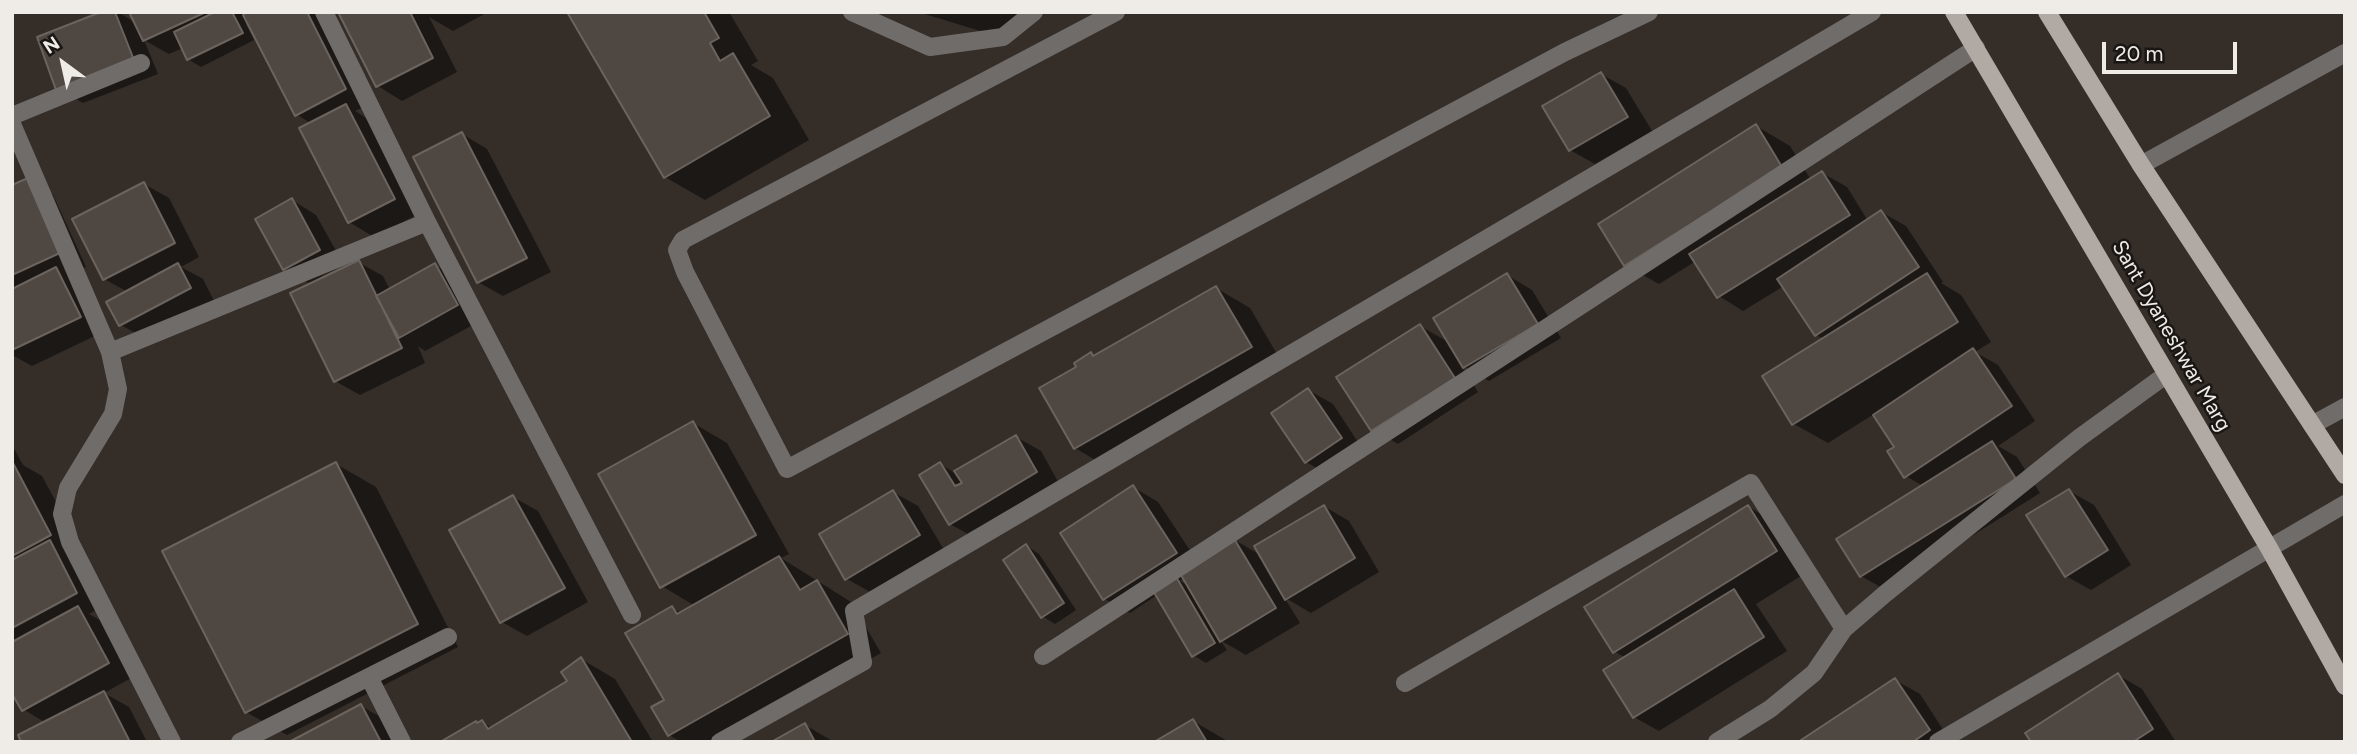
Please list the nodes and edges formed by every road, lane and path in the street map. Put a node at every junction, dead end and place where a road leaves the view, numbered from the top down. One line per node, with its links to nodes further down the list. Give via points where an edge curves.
1 (324, 12): 15 (street)
2 (852, 12): 3 (street, via 930,47 1003,37)
3 (1034, 12)
4 (1116, 12): 5 (street, via 683,240 677,250 685,272 787,469 1565,52)
5 (1649, 12)
6 (1872, 12): 33 (street, via 854,611 863,662)
7 (1954, 12): 9 (main road, Sant Dyaneshwar Marg)
8 (2047, 12): 14 (main road)
9 (1976, 48): 17 (main road, Sant Dyaneshwar Marg); 26 (street)
10 (2345, 53): 14 (street)
11 (141, 63): 12 (street)
12 (12, 116)
13 (12, 124): 16 (street)
14 (2141, 165): 19 (main road)
15 (427, 222): 16 (street); 23 (street)
16 (110, 352): 30 (street, via 118,389 113,414 68,488 62,514 70,542)
17 (2167, 374): 22 (main road, Sant Dyaneshwar Marg); 24 (street, via 2079,438)
18 (2345, 408): 19 (street)
19 (2312, 425): 20 (main road)
20 (2345, 475)
21 (2345, 504): 22 (street)
22 (2269, 548): 29 (main road, Sant Dyaneshwar Marg); 35 (street)
23 (632, 615)
24 (1844, 629): 28 (street, via 1751,484); 34 (street, via 1814,673 1770,709)
25 (448, 637): 27 (street)
26 (1043, 656)
27 (369, 677): 31 (street); 32 (street)
28 (1405, 682)
29 (2345, 686)
30 (172, 742)
31 (240, 742)
32 (402, 742)
33 (720, 742)
34 (1717, 742)
35 (1938, 742)

